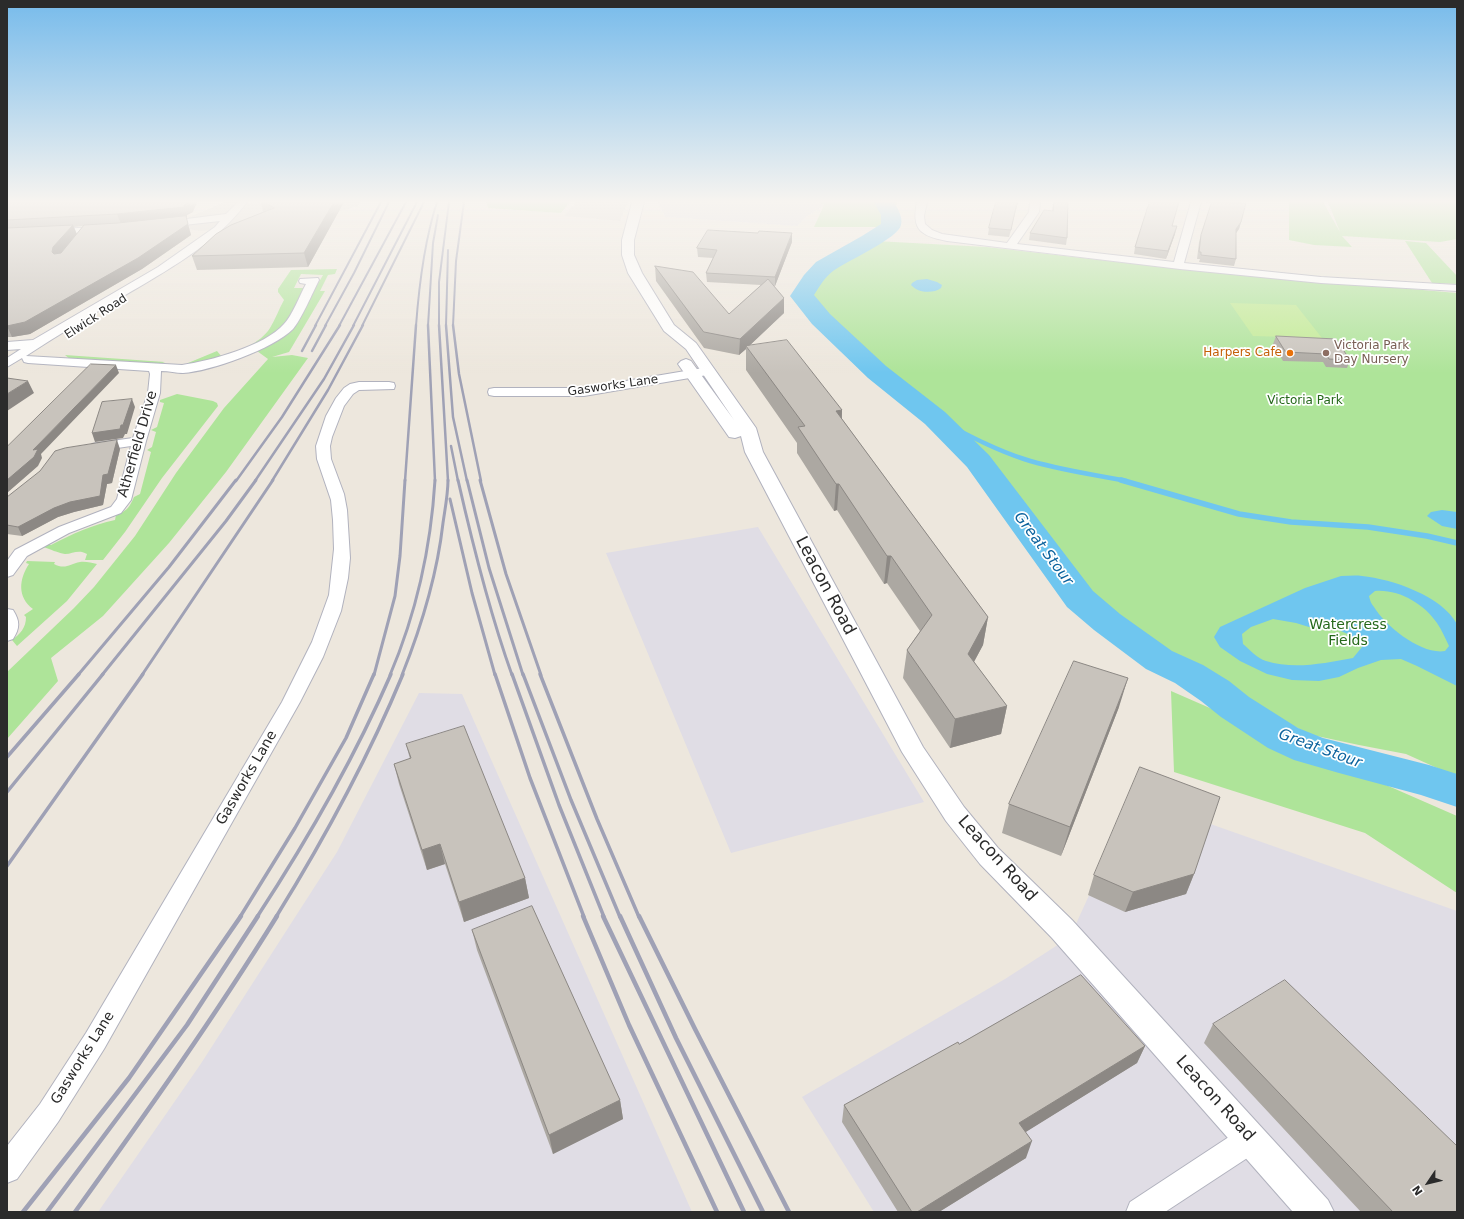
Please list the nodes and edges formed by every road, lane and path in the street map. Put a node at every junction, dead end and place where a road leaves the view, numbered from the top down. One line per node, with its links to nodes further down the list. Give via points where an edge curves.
1 (175, 259): 9 (street, Elwick Road, via 147,278 143,286 74,332)
2 (630, 259): 13 (street, Leacon Road, via 635,273 669,328 676,349)
3 (1120, 259): 5 (street)
4 (1180, 259): 5 (street)
5 (1180, 266): 7 (street, via 1321,280)
6 (304, 281): 12 (street, via 314,280 289,326 273,339 230,358 206,365 182,369)
7 (1457, 288)
8 (7, 346): 9 (street)
9 (39, 347): 10 (street, Elwick Road); 11 (street, Elwick Road, via 26,350)
10 (28, 359): 12 (street); 14 (street, Elwick Road)
11 (7, 363)
12 (154, 368): 17 (street, Atherfield Drive, via 154,393)
13 (701, 372): 16 (street, Gasworks Lane, via 584,392); 23 (street, Leacon Road, via 732,431 754,452 914,752 955,814 989,856 1062,929)
14 (7, 375)
15 (389, 386): 24 (street, Gasworks Lane, via 362,386 350,390 328,423 324,438 323,453 337,497 343,552 334,610 320,646 291,702 95,1041 49,1113)
16 (494, 392)
17 (139, 441): 18 (street); 19 (street, Atherfield Drive, via 124,500 116,510)
18 (84, 449)
19 (14, 553): 20 (street, Atherfield Drive)
20 (7, 572)
21 (7, 614): 22 (street, via 11,619)
22 (7, 635)
23 (1251, 1139): 25 (street); 26 (street, Leacon Road)
24 (7, 1169)
25 (1140, 1212)
26 (1316, 1212)

